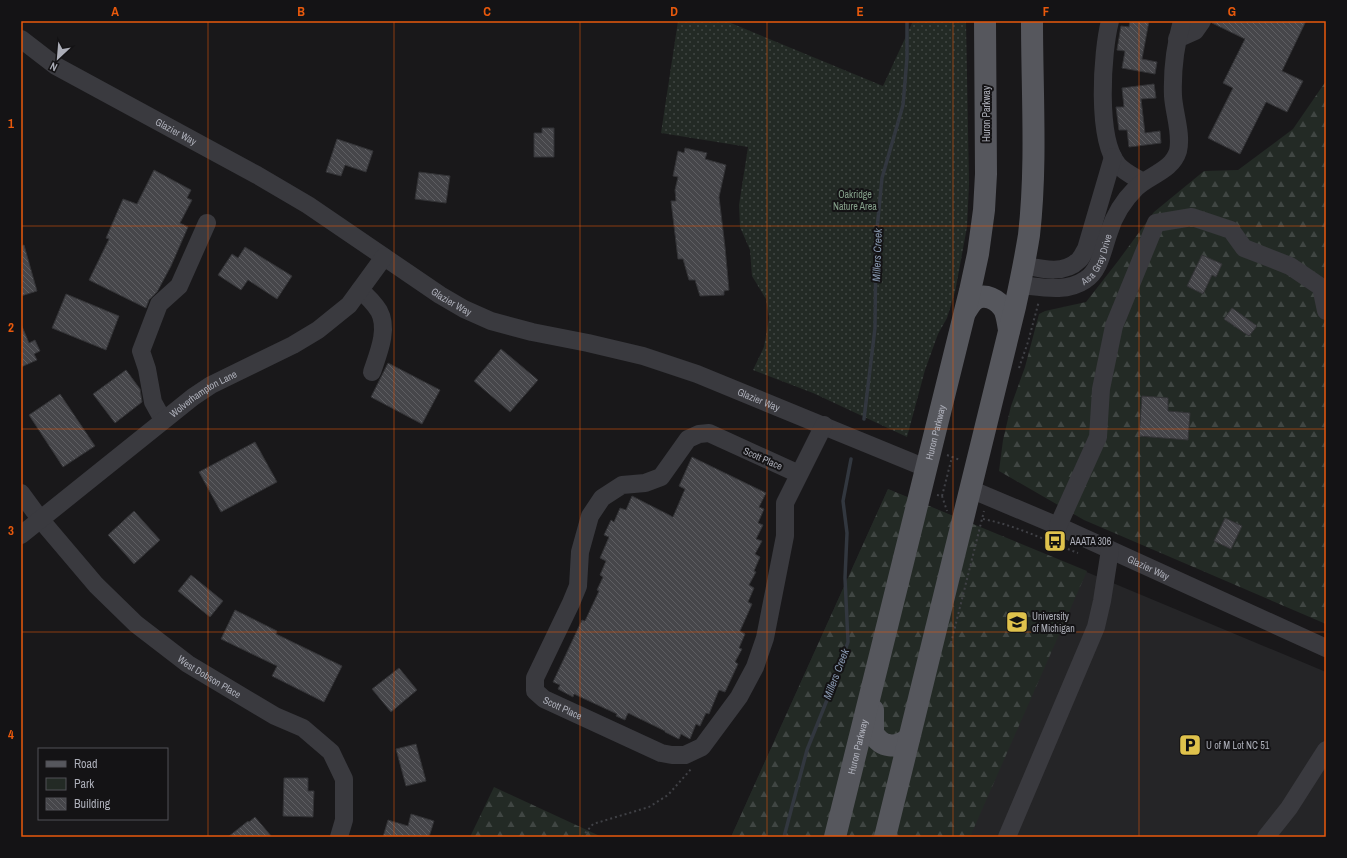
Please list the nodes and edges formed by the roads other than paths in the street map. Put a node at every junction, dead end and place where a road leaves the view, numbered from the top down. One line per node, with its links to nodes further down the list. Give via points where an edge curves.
1 (985, 21): 14 (main road, Huron Parkway, via 984,210)
2 (1032, 21): 12 (main road, via 1033,167 1029,235)
3 (1110, 21): 8 (street, via 1104,56 1102,92 1106,129)
4 (1182, 21): 7 (street, Asa Gray Drive)
5 (1202, 21): 7 (street, via 1195,30)
6 (21, 39): 11 (street, Glazier Way, via 56,66 257,174)
7 (1177, 39): 9 (street, Asa Gray Drive, via 1173,97 1178,150 1166,169)
8 (1113, 158): 9 (street, via 1123,170); 12 (street, Asa Gray Drive, via 1086,249 1080,259 1060,270 1044,269)
9 (1143, 182): 12 (street, Asa Gray Drive, via 1122,205 1109,231 1099,262 1087,279 1076,286 1060,288)
10 (207, 223): 18 (street, via 180,286 159,304 141,351 153,402)
11 (384, 257): 13 (street, Wolverhampton Lane); 19 (street, Glazier Way, via 464,309 491,321 643,356 697,374)
12 (1022, 275): 16 (main road)
13 (360, 290): 17 (street, via 380,312 383,326); 18 (street, Wolverhampton Lane, via 349,306 318,330 293,345 210,385)
14 (966, 311): 16 (main road, via 978,298 992,298 1002,306); 20 (main road, Huron Parkway)
15 (1326, 311): 25 (street, via 1321,287 1290,266 1244,248 1231,230 1192,217 1156,223 1114,326 1101,389 1098,437)
16 (1009, 330): 22 (main road)
17 (372, 372)
18 (163, 420): 24 (street, Wolverhampton Lane)
19 (824, 425): 20 (street, Glazier Way); 21 (street)
20 (926, 468): 29 (main road, Huron Parkway)
21 (799, 474): 21 (street, Scott Place, via 785,503 785,536 765,638 755,667 739,696 702,747 685,755 661,753 544,699 535,691 535,678 578,586 580,552 590,516 602,498 622,485 645,483 661,477 688,439 699,434 709,433)
22 (970, 489): 25 (street, Glazier Way); 30 (main road)
23 (21, 492): 24 (street, West Dobson Place)
24 (40, 519): 26 (street, Wolverhampton Lane); 32 (street, West Dobson Place, via 96,585 136,624 188,664 275,716 303,728 331,752 344,779 344,820)
25 (1058, 526): 27 (street, Glazier Way)
26 (21, 535)
27 (1110, 550): 28 (street, Glazier Way); 35 (street, via 1096,627)
28 (1326, 648)
29 (876, 675): 30 (main road, via 873,733 879,741 890,745 900,744); 33 (main road, Huron Parkway)
30 (909, 738): 34 (main road)
31 (1326, 750): 36 (street, via 1289,808)
32 (339, 837)
33 (835, 837)
34 (885, 837)
35 (1007, 837)
36 (1266, 837)

